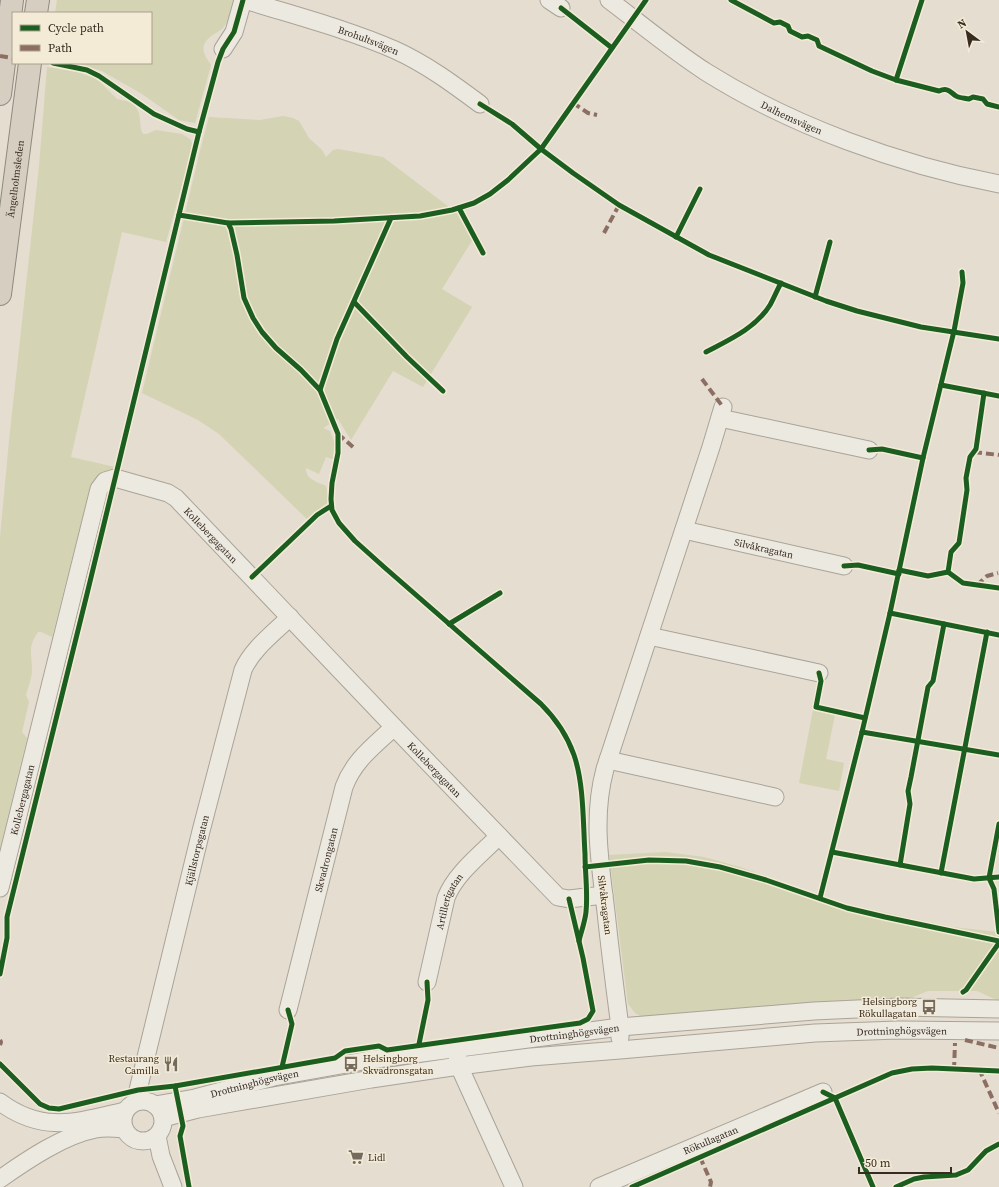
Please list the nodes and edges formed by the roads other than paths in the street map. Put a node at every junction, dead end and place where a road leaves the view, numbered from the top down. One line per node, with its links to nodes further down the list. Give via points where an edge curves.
1 (12, 0): 8 (highway)
2 (38, 0): 5 (highway)
3 (244, 0): 6 (street, Brohultsvägen, via 234,32); 9 (street, Brohultsvägen, via 338,29 396,51 438,74)
4 (609, 0): 10 (street, Dalhemsvägen, via 707,72 768,106 896,158)
5 (36, 12)
6 (223, 48)
7 (30, 64): 11 (highway, Ängelholmsleden)
8 (0, 94)
9 (480, 104)
10 (999, 184)
11 (0, 294)
12 (869, 450): 13 (street, Silvåkragatan, via 721,413)
13 (684, 530): 14 (street, Silvåkragatan); 16 (street, Silvåkragatan)
14 (844, 566)
15 (290, 617): 18 (street, Kollebergagatan); 22 (street, Kollebergagatan, via 173,495 115,478 101,485); 34 (street, Kjällstorpsgatan, via 252,655 243,670 138,1090)
16 (649, 636): 17 (street); 19 (street, Silvåkragatan)
17 (819, 673)
18 (394, 727): 21 (street, Kollebergagatan); 26 (street, Skvadrongatan, via 356,763 348,775)
19 (608, 760): 20 (street); 23 (street, Silvåkragatan, via 601,783 597,815)
20 (775, 797)
21 (499, 836): 23 (street, Kollebergagatan, via 558,897 570,899); 24 (street, Artillerigatan, via 451,887 446,898)
22 (0, 888)
23 (604, 895): 27 (street, Silvåkragatan)
24 (427, 982)
25 (999, 1009): 27 (street, Drottninghögsvägen, via 900,1007 814,1011)
26 (288, 1010)
27 (620, 1027): 29 (street, Drottninghögsvägen); 30 (street, Silvåkragatan)
28 (999, 1031): 30 (street, Drottninghögsvägen, via 898,1030 815,1033)
29 (455, 1048): 31 (street); 34 (street, Drottninghögsvägen, via 274,1077)
30 (620, 1050): 31 (street, Drottninghögsvägen)
31 (459, 1066): 34 (street, Drottninghögsvägen, via 198,1109); 41 (street)
32 (823, 1092): 42 (street, Rökullagatan)
33 (0, 1102): 35 (street, via 21,1115 46,1122 66,1123)
34 (153, 1108): 35 (street, via 134,1103); 37 (street, via 161,1130)
35 (125, 1111): 36 (street, via 122,1120)
36 (124, 1129): 38 (street, via 129,1136); 39 (street, via 95,1129 68,1138 33,1156)
37 (157, 1136): 38 (street, via 147,1141); 40 (street, via 161,1156)
38 (137, 1140): 40 (street)
39 (0, 1179)
40 (172, 1184)
41 (514, 1187)
42 (599, 1187)

